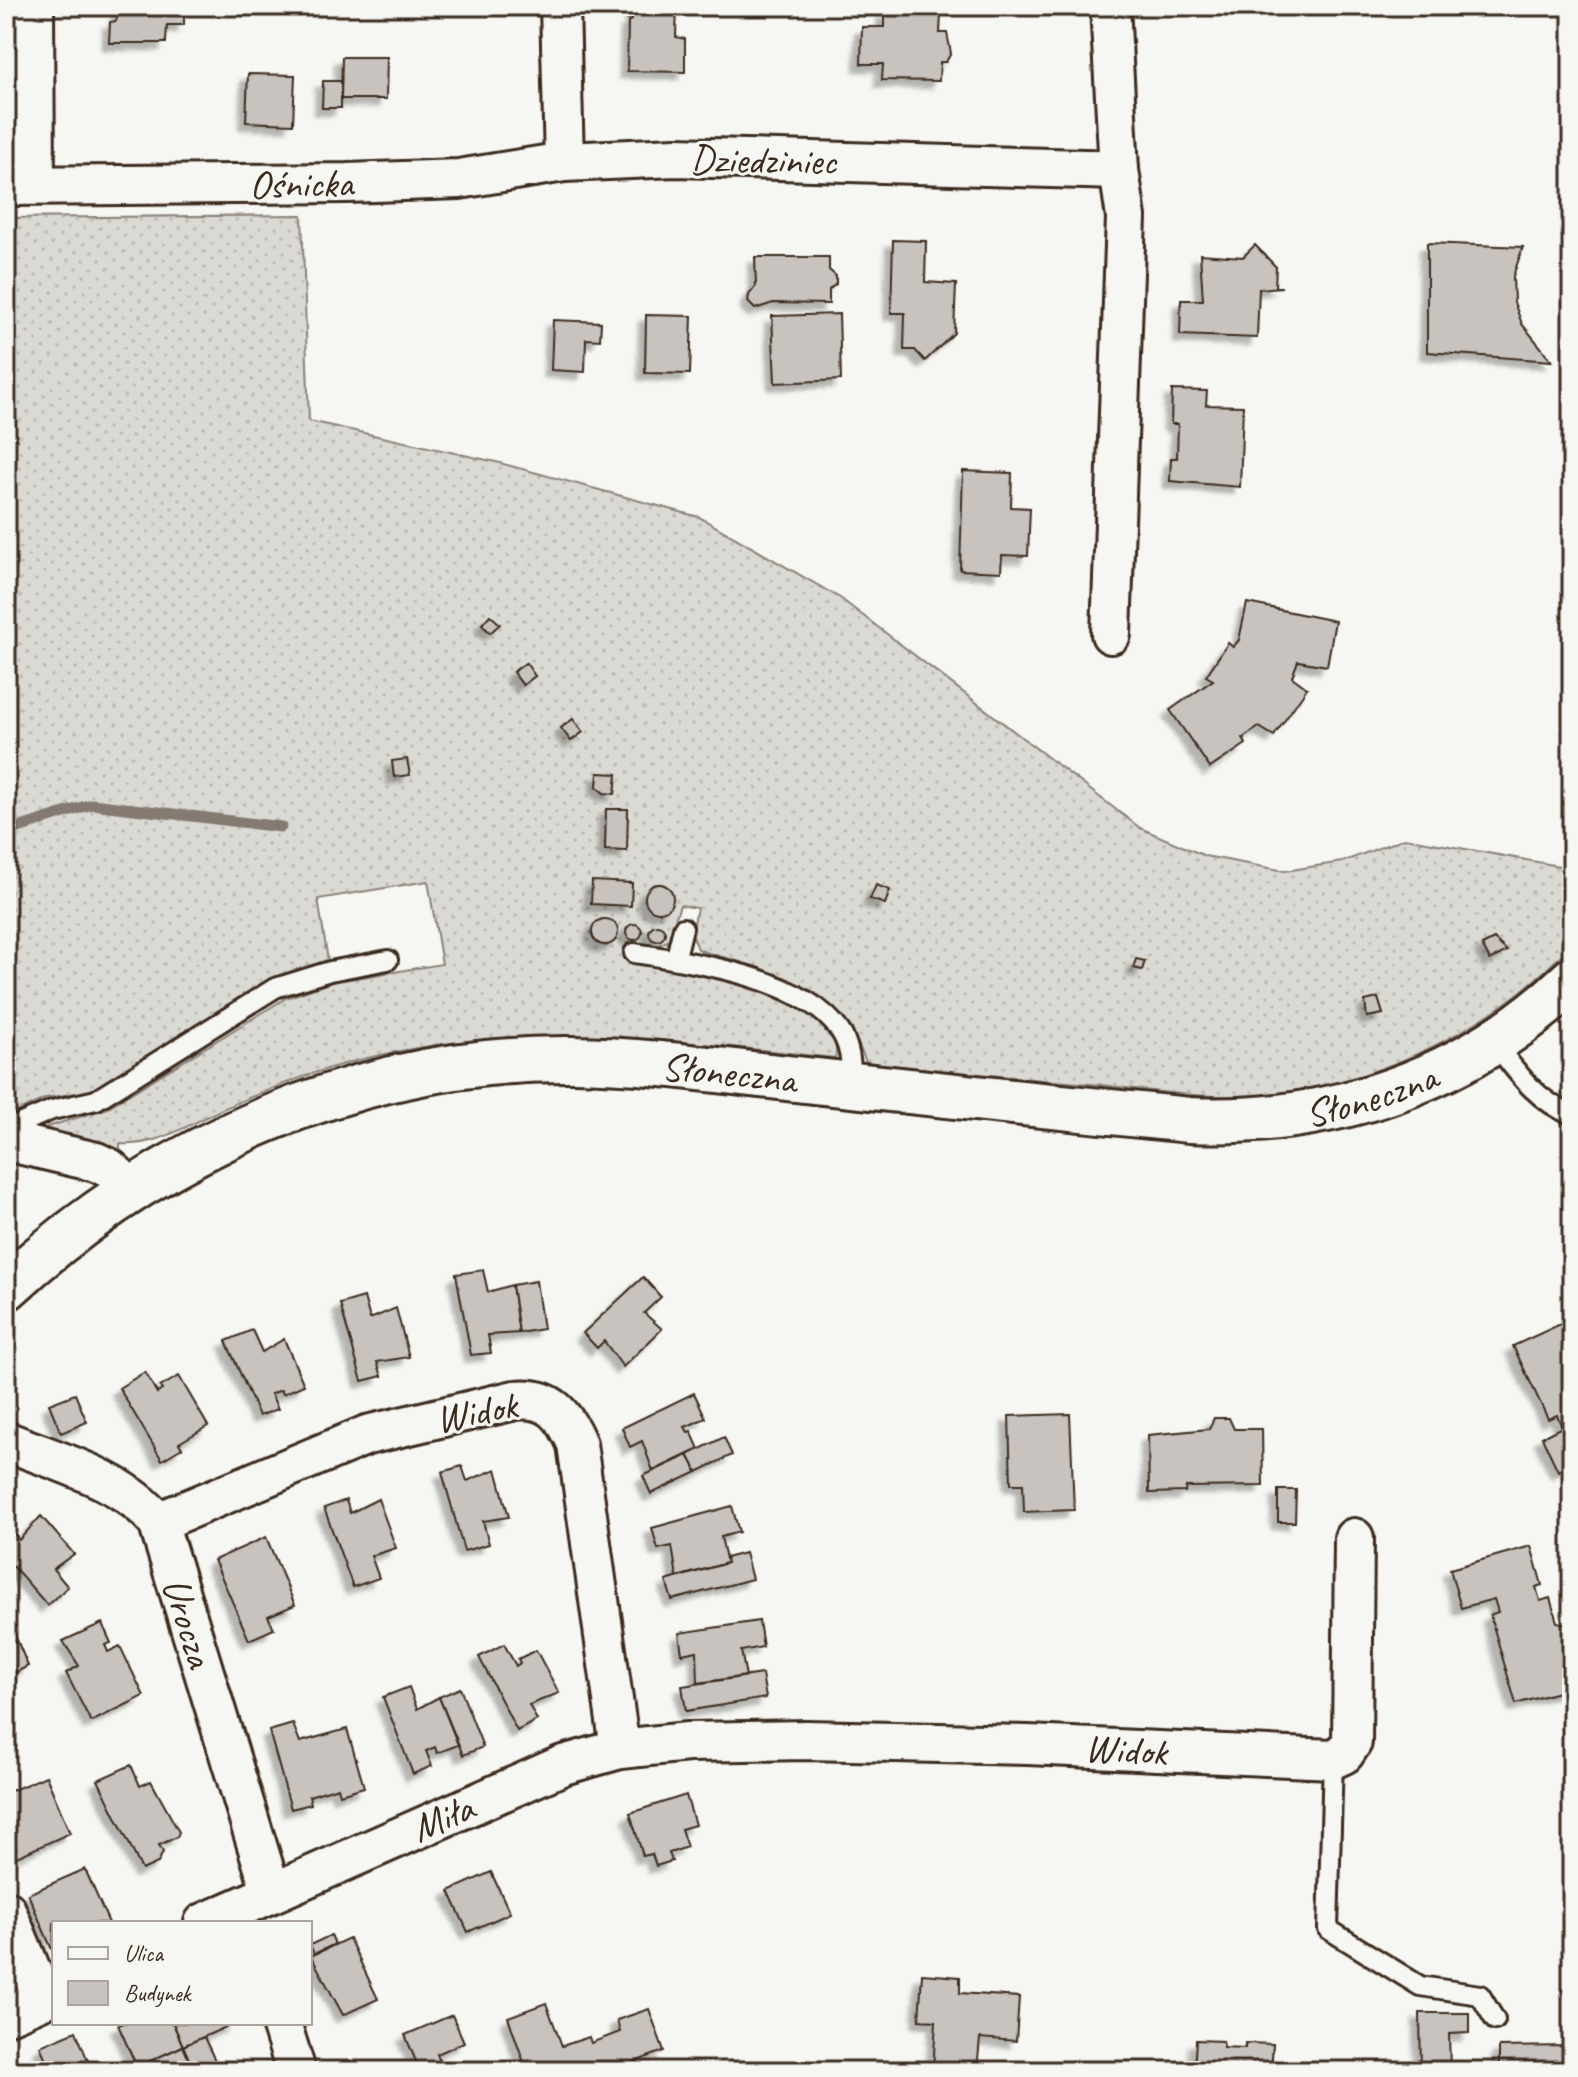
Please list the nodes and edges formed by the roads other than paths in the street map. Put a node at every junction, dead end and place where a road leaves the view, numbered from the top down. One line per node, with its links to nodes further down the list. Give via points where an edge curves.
1 (34, 6): 6 (street, Ośnicka)
2 (560, 6): 4 (street)
3 (1110, 6): 5 (street)
4 (564, 162): 5 (street, Dziedziniec, via 676,157); 6 (street, Ośnicka, via 459,179)
5 (1119, 170): 7 (street, via 1126,217)
6 (21, 186)
7 (1111, 634)
8 (683, 928): 10 (lane)
9 (634, 953): 10 (lane)
10 (676, 957): 14 (lane, via 743,974 819,1012 847,1045)
11 (388, 960): 16 (lane, via 275,988 96,1100 23,1122 10,1128)
12 (1572, 980): 13 (street, Słoneczna)
13 (1493, 1041): 14 (street, Słoneczna, via 1381,1096 1271,1120 1189,1120); 15 (lane, via 1531,1089)
14 (852, 1085): 17 (street, Słoneczna, via 586,1060 461,1067 371,1084 269,1117)
15 (1572, 1115)
16 (6, 1140): 17 (street, via 96,1162)
17 (131, 1188): 18 (street, Słoneczna, via 42,1254)
18 (6, 1288)
19 (6, 1441): 20 (street, Urocza, via 114,1485 143,1502)
20 (158, 1522): 23 (street, Widok, via 367,1435 515,1400 546,1402 563,1414 577,1444); 25 (street, Urocza)
21 (1354, 1538): 24 (street, via 1352,1742)
22 (688, 1742): 23 (street, Miła); 24 (street, Widok, via 1028,1745)
23 (620, 1749): 25 (street, Miła, via 563,1765)
24 (1333, 1759): 30 (lane, via 1328,1929 1420,1986 1480,1995)
25 (252, 1907): 27 (street, Miła)
26 (6, 1910): 28 (street)
27 (210, 1921)
28 (48, 1996): 29 (street)
29 (6, 2015)
30 (1495, 2020)
31 (282, 2025): 32 (street)
32 (296, 2071)

